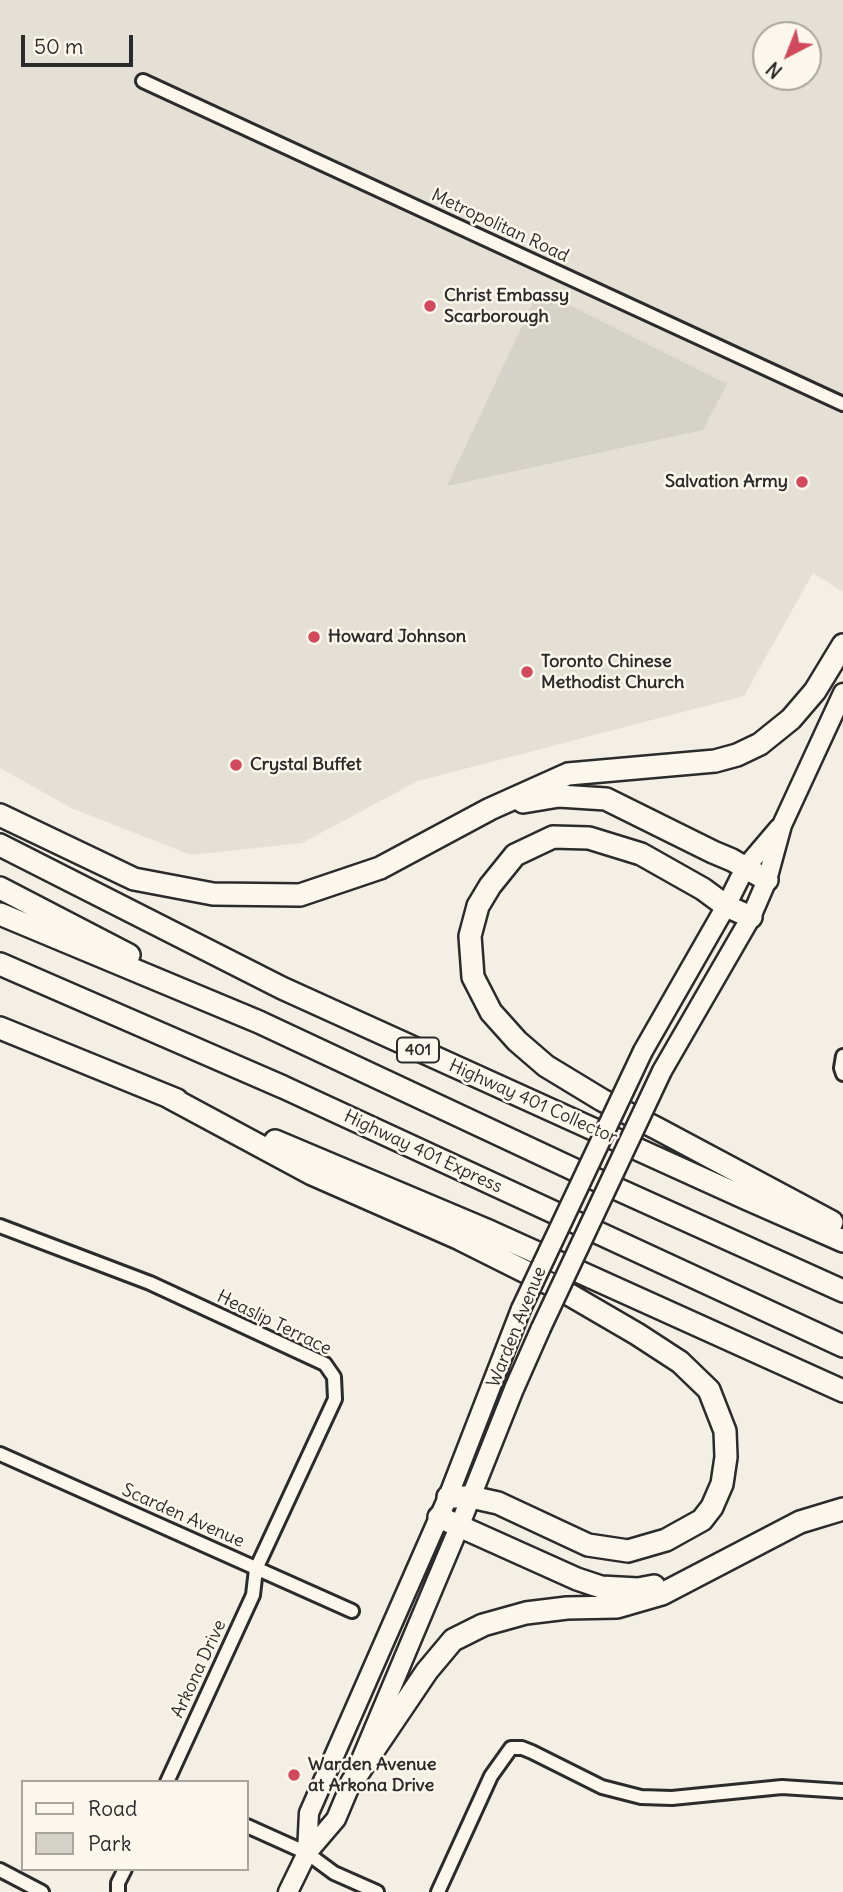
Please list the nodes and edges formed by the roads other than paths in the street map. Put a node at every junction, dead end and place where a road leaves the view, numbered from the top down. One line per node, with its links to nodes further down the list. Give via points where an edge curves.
1 (143, 81): 2 (street, Metropolitan Road)
2 (843, 404)
3 (843, 645): 5 (highway, via 815,691 790,719 760,744 737,755 715,761 568,774)
4 (843, 693): 7 (main road, Warden Avenue)
5 (490, 809): 6 (highway, via 380,868 300,895 213,894 134,879); 9 (highway, via 558,796 606,799)
6 (0, 815)
7 (782, 825): 9 (main road, Warden Avenue); 10 (main road, Warden Avenue)
8 (0, 845): 23 (highway, Highway 401 Collector / 401, via 282,988)
9 (745, 868): 10 (highway); 12 (main road, Warden Avenue)
10 (767, 880): 14 (main road, Warden Avenue)
11 (0, 888): 16 (highway)
12 (726, 906): 14 (highway); 22 (highway, via 641,854 589,838 553,837 516,855 478,906 470,936 473,977 491,1012 546,1066); 28 (main road, Warden Avenue, bridge, via 643,1051 521,1309)
13 (0, 914): 16 (highway, 401)
14 (751, 917): 29 (main road, Warden Avenue, bridge, via 662,1071 541,1328)
15 (0, 964): 25 (highway, Highway 401 Express, via 283,1087)
16 (259, 1022): 24 (highway, 401)
17 (0, 1028): 20 (highway)
18 (843, 1056): 19 (street)
19 (843, 1074)
20 (167, 1096): 26 (highway, via 491,1232); 29 (highway, via 312,1174 558,1288 637,1334 680,1362 709,1390 725,1431 722,1484 702,1520 666,1540 628,1551 588,1545 498,1503)
21 (0, 1226): 33 (street, Heaslip Terrace, via 150,1283 325,1364 334,1377 335,1399)
22 (843, 1228)
23 (843, 1241)
24 (843, 1291)
25 (843, 1346)
26 (843, 1391)
27 (0, 1454): 33 (street, Scarden Avenue)
28 (448, 1497): 29 (highway); 31 (main road, Warden Avenue)
29 (471, 1497): 32 (main road, Warden Avenue)
30 (843, 1509): 34 (highway, via 800,1522)
31 (439, 1517): 32 (highway); 40 (main road, Warden Avenue, via 309,1812)
32 (460, 1527): 34 (highway, via 601,1587 638,1589); 37 (main road, Warden Avenue)
33 (256, 1569): 35 (street, Scarden Avenue); 36 (street, Arkona Drive, via 253,1595)
34 (690, 1580): 37 (highway, via 617,1607 526,1613 453,1640)
35 (352, 1611)
36 (167, 1780)
37 (352, 1782): 40 (main road, Warden Avenue, via 336,1819)
38 (843, 1791): 47 (street, via 782,1787 641,1797 601,1787 532,1752 511,1748 491,1776)
39 (248, 1826): 40 (street)
40 (307, 1853): 45 (main road, Warden Avenue); 46 (street, via 334,1873)
41 (0, 1870): 43 (street)
42 (124, 1871): 44 (street)
43 (42, 1892)
44 (118, 1892)
45 (288, 1892)
46 (377, 1892)
47 (438, 1892)

